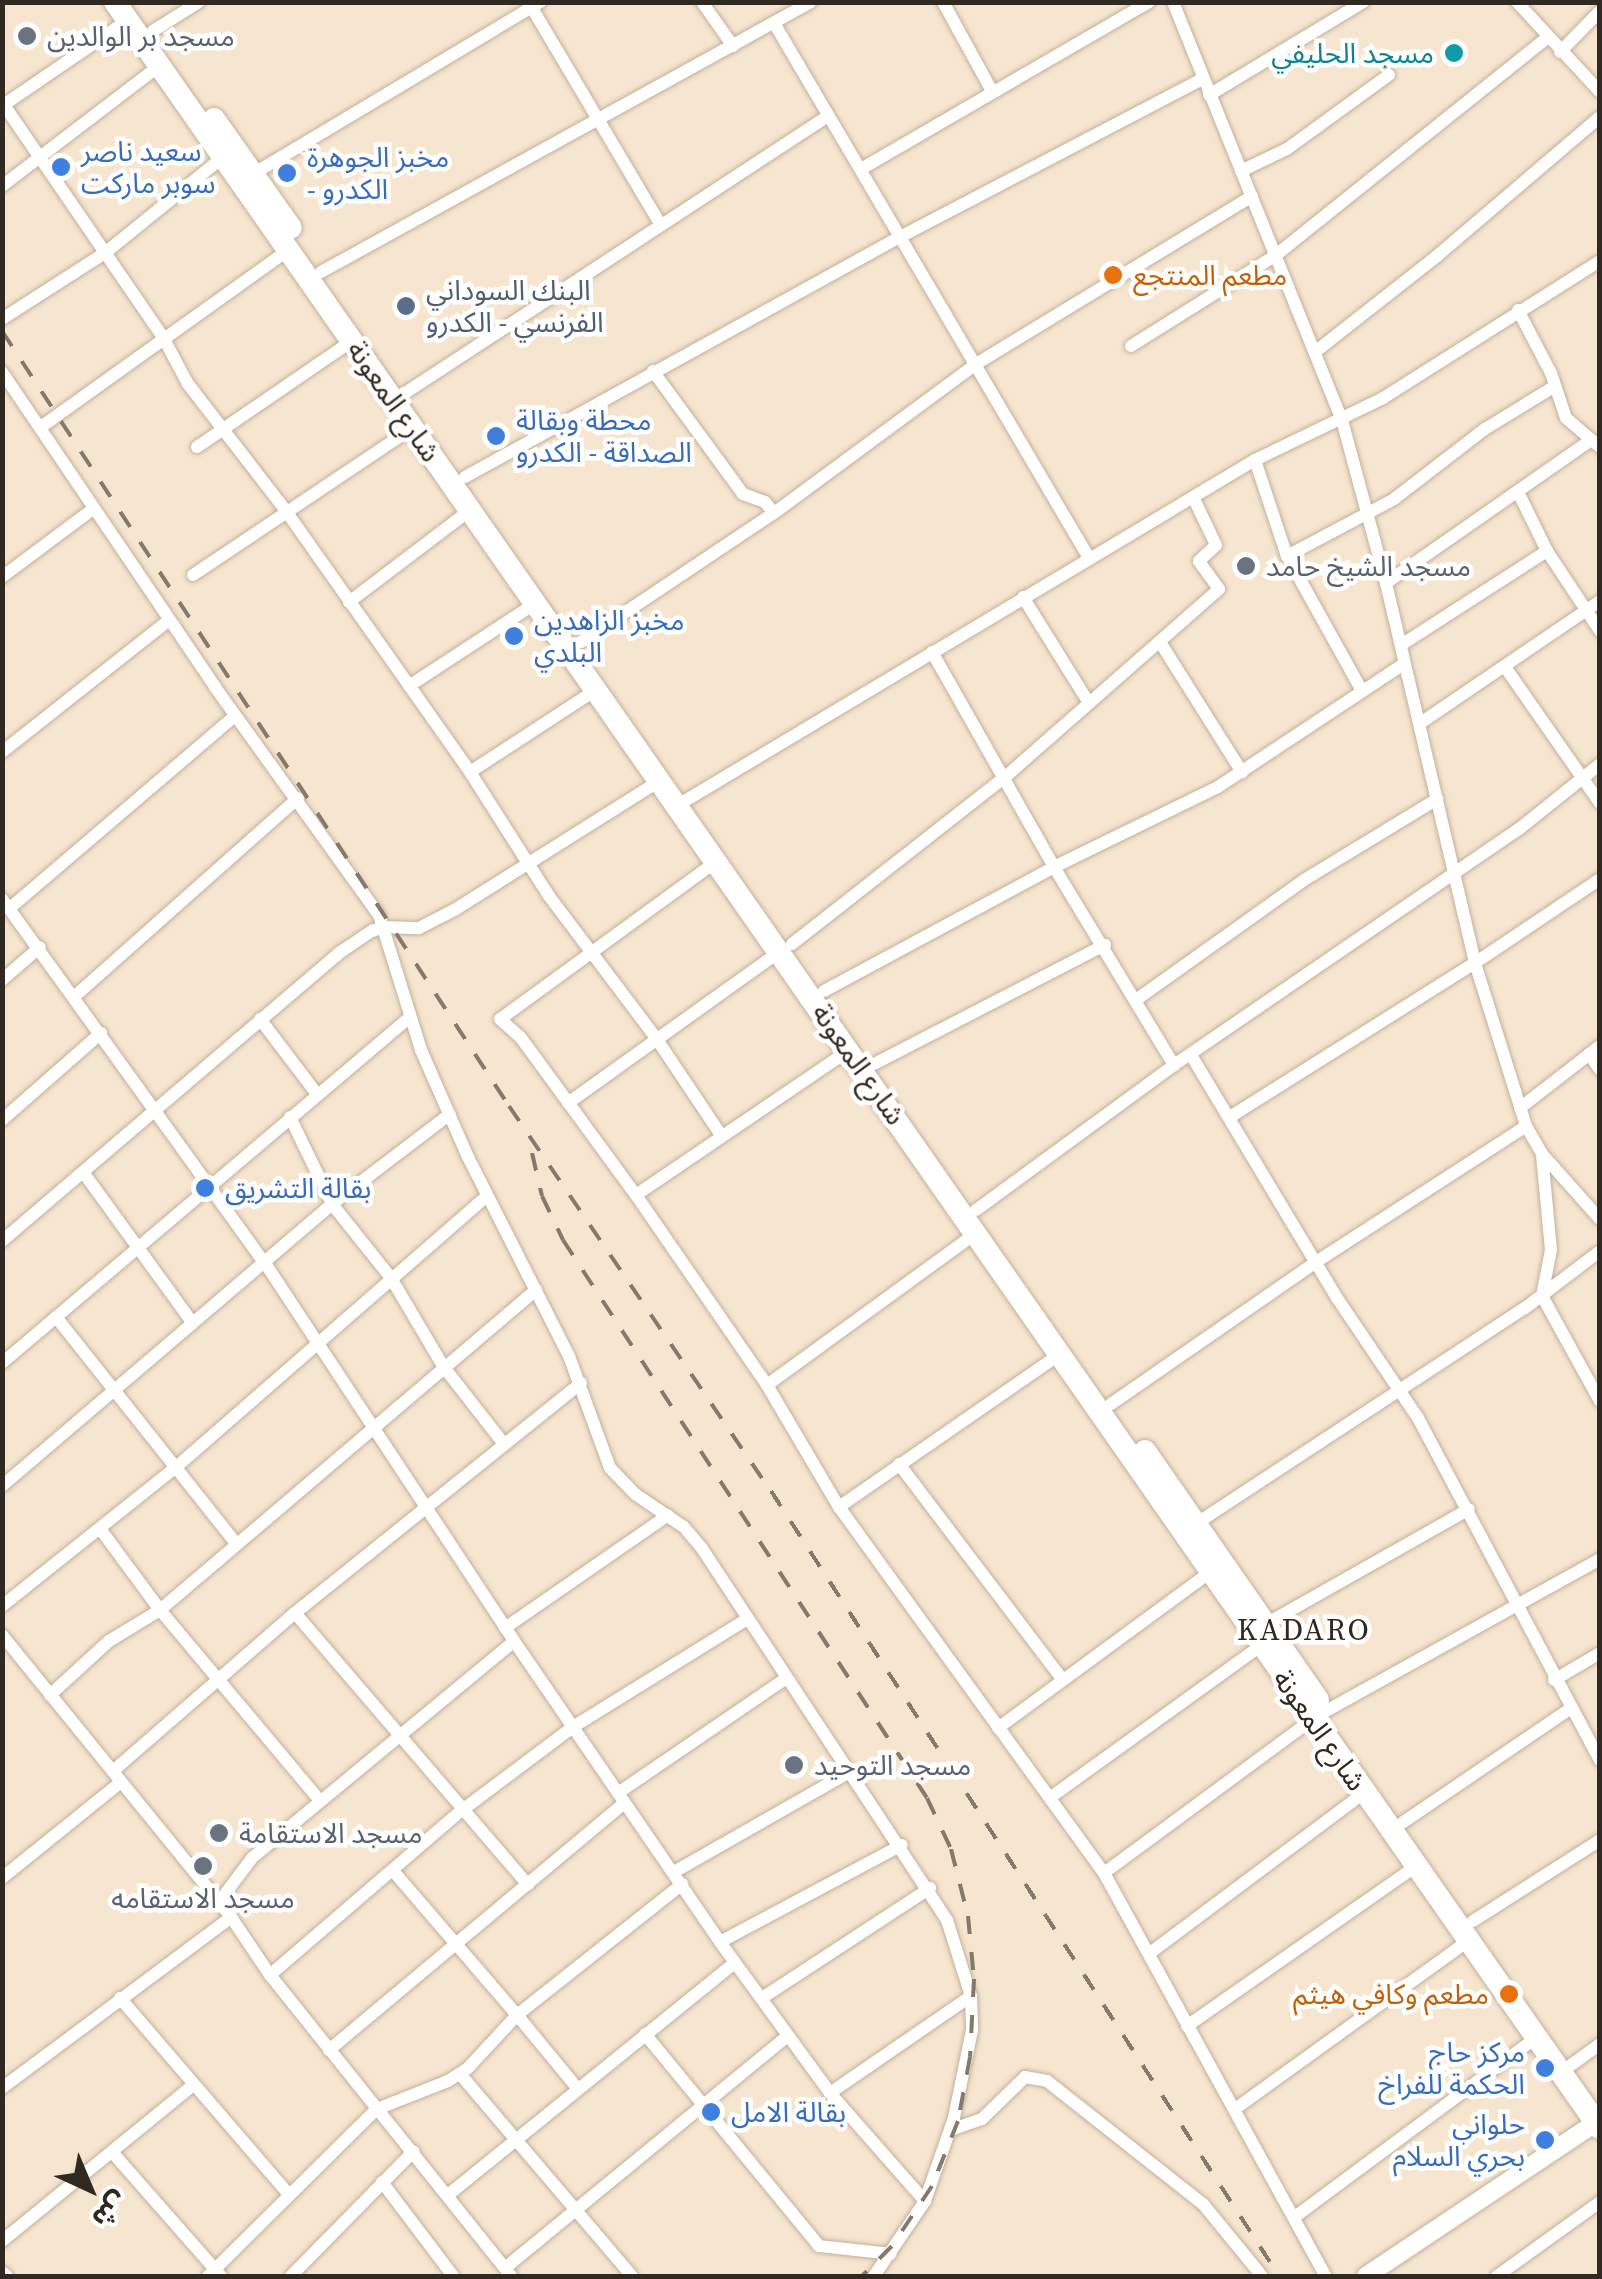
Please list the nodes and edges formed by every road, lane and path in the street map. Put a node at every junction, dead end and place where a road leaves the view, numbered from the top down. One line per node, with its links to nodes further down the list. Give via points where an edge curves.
1 (199, 2): 13 (street)
2 (702, 2): 15 (street)
3 (812, 2): 12 (street)
4 (943, 2): 20 (street)
5 (1148, 2): 20 (street)
6 (1172, 2): 19 (street)
7 (1363, 2): 22 (street)
8 (1517, 2): 14 (street)
9 (536, 5): 24 (street); 31 (street)
10 (125, 8): 13 (highway, شارع المعونة); 17 (highway, شارع المعونة); 23 (street)
11 (1600, 11): 16 (street)
12 (774, 23): 15 (street); 25 (street)
13 (153, 31): 31 (highway, شارع المعونة)
14 (1548, 37): 16 (street); 38 (street)
15 (733, 46): 24 (street)
16 (1560, 52): 21 (street)
17 (159, 66): 27 (highway, شارع المعونة); 28 (street)
18 (1389, 75): 30 (street, via 1287,149)
19 (1202, 79): 22 (street); 35 (street)
20 (992, 91): 29 (street)
21 (1600, 92)
22 (1210, 95): 30 (street)
23 (3, 106): 28 (street)
24 (597, 116): 34 (street); 40 (street)
25 (828, 116): 29 (street); 34 (street)
26 (1600, 117): 46 (street)
27 (222, 158): 36 (highway, شارع المعونة); 37 (street)
28 (40, 161): 32 (street); 37 (street)
29 (861, 169): 35 (street)
30 (1241, 171): 33 (street)
31 (253, 174): 40 (highway, شارع المعونة)
32 (2, 186)
33 (1252, 196): 38 (street); 47 (street)
34 (660, 224): 51 (street)
35 (902, 236): 47 (street); 49 (street)
36 (288, 250): 43 (street); 44 (highway, شارع المعونة)
37 (105, 253): 42 (street); 43 (street)
38 (1276, 255): 45 (street); 46 (street)
39 (1600, 262): 41 (street)
40 (321, 272): 51 (highway, شارع المعونة)
41 (1518, 310): 50 (street); 52 (street)
42 (2, 320)
43 (164, 339): 53 (street); 55 (street)
44 (352, 341): 54 (highway, شارع المعونة); 55 (street)
45 (1130, 346)
46 (1315, 352): 52 (street)
47 (976, 364): 66 (street); 70 (street)
48 (2, 372): 53 (street)
49 (653, 372): 59 (street); 66 (street, via 743,494 766,502)
50 (1554, 386): 56 (street, via 1566,418); 65 (street)
51 (405, 392): 59 (highway, شارع المعونة)
52 (1342, 420): 58 (street); 65 (street)
53 (40, 427): 62 (street)
54 (413, 428): 63 (street); 64 (highway, شارع المعونة)
55 (224, 432): 57 (street); 63 (street)
56 (1595, 444): 60 (street)
57 (196, 447)
58 (1255, 460): 61 (street); 69 (street)
59 (465, 477): 68 (highway, شارع المعونة)
60 (1518, 492): 67 (street); 73 (street)
61 (1193, 497): 70 (street); 82 (street, via 1216,545 1199,562 1219,588)
62 (93, 509): 72 (street); 79 (street)
63 (286, 510): 71 (street); 76 (street)
64 (470, 510): 68 (highway, شارع المعونة); 76 (street)
65 (1368, 511): 69 (street); 73 (street)
66 (774, 514): 81 (street)
67 (1548, 551): 78 (street); 83 (street)
68 (512, 556): 77 (highway, شارع المعونة); 81 (highway, شارع المعونة)
69 (1287, 556): 89 (street)
70 (1089, 558): 74 (street)
71 (193, 575)
72 (2, 577)
73 (1386, 583): 83 (street)
74 (1023, 597): 84 (street); 90 (street)
75 (1600, 601): 78 (street)
76 (349, 602): 87 (street)
77 (536, 603): 87 (street); 88 (highway, شارع المعونة)
78 (1586, 610): 80 (street); 86 (street)
79 (169, 620): 91 (street); 93 (street)
80 (1600, 631)
81 (580, 642): 102 (highway, شارع المعونة)
82 (1160, 642): 90 (street); 96 (street)
83 (1401, 645): 85 (street)
84 (932, 652): 97 (street); 102 (street)
85 (1404, 664): 89 (street); 92 (street)
86 (1505, 666): 92 (street); 98 (street)
87 (409, 686): 95 (street)
88 (596, 690): 95 (street); 99 (highway, شارع المعونة)
89 (1362, 691): 96 (street)
90 (1089, 703): 97 (street)
91 (235, 716): 100 (street); 109 (street)
92 (1419, 724): 101 (street)
93 (2, 752)
94 (1600, 764): 98 (street)
95 (470, 772): 105 (street)
96 (1242, 772): 106 (street)
97 (1004, 778): 106 (street); 113 (street)
98 (1582, 778): 103 (street); 107 (street)
99 (661, 780): 102 (highway, شارع المعونة); 105 (street)
100 (298, 798): 110 (street); 118 (street)
101 (1437, 800): 107 (street); 119 (street, via 1304,880)
102 (684, 802): 104 (highway, شارع المعونة); 113 (highway, شارع المعونة)
103 (1600, 803)
104 (718, 862): 113 (highway, شارع المعونة); 114 (street)
105 (528, 864): 110 (street, via 419,928); 114 (street)
106 (1054, 866): 111 (street); 117 (street)
107 (1452, 873): 115 (street); 126 (street)
108 (1600, 879): 115 (street)
109 (6, 903): 112 (street)
110 (384, 926): 120 (street); 121 (street, via 339,953)
111 (1104, 945): 119 (street); 127 (street)
112 (40, 948): 116 (street); 118 (street)
113 (786, 948): 117 (highway, شارع المعونة); 123 (street); 124 (highway, شارع المعونة)
114 (590, 951): 123 (street); 131 (street, via 500,1020)
115 (1475, 964): 132 (street); 136 (street)
116 (2, 980)
117 (824, 991): 127 (highway, شارع المعونة)
118 (75, 996): 122 (street)
119 (1136, 1000): 128 (street)
120 (410, 1017): 130 (street); 134 (street)
121 (260, 1019): 130 (street); 133 (street)
122 (100, 1033): 133 (street); 137 (street)
123 (656, 1038): 131 (street); 139 (street)
124 (850, 1050): 139 (street); 148 (highway, شارع المعونة)
125 (1594, 1050): 129 (street); 132 (street)
126 (1191, 1054): 128 (street); 136 (street)
127 (874, 1064): 146 (highway, شارع المعونة)
128 (1174, 1065): 146 (street)
129 (1600, 1070)
130 (317, 1094): 135 (street)
131 (568, 1102): 143 (street)
132 (1520, 1108): 138 (street)
133 (156, 1109): 141 (street); 142 (street)
134 (450, 1114): 144 (street); 145 (street)
135 (290, 1116): 142 (street); 145 (street)
136 (1230, 1117): 153 (street)
137 (2, 1120)
138 (1526, 1126): 140 (street); 153 (street)
139 (722, 1136): 143 (street)
140 (1542, 1154): 147 (street); 156 (street, via 1551,1250)
141 (83, 1172): 149 (street); 150 (street)
142 (209, 1184): 150 (street); 152 (street)
143 (636, 1195): 165 (street)
144 (488, 1196): 154 (street); 155 (street)
145 (332, 1204): 152 (street); 154 (street)
146 (976, 1210): 169 (highway, شارع المعونة)
147 (1600, 1220)
148 (975, 1234): 160 (highway, شارع المعونة); 165 (street)
149 (2, 1240)
150 (137, 1248): 157 (street); 158 (street)
151 (1600, 1251): 156 (street)
152 (265, 1262): 158 (street); 159 (street)
153 (1316, 1262): 166 (street); 169 (street)
154 (390, 1278): 159 (street); 162 (street)
155 (536, 1290): 162 (street); 164 (street)
156 (1542, 1296): 163 (street); 166 (street)
157 (56, 1317): 161 (street); 167 (street)
158 (192, 1322): 167 (street)
159 (315, 1342): 170 (street); 173 (street)
160 (1060, 1354): 172 (street); 179 (highway, شارع المعونة)
161 (2, 1363)
162 (443, 1366): 170 (street); 171 (street)
163 (1594, 1378): 168 (street)
164 (582, 1384): 171 (street); 178 (street, via 610,1468 634,1494)
165 (767, 1385): 176 (street)
166 (1399, 1388): 177 (street); 179 (street)
167 (116, 1392): 173 (street); 174 (street)
168 (1600, 1402)
169 (1110, 1404): 179 (highway, شارع المعونة)
170 (373, 1426): 175 (street); 181 (street)
171 (504, 1444): 175 (street)
172 (899, 1464): 176 (street); 196 (street)
173 (175, 1468): 180 (street); 181 (street)
174 (2, 1486)
175 (426, 1505): 187 (street); 189 (street)
176 (838, 1507): 202 (street)
177 (1469, 1508): 184 (street); 191 (street)
178 (668, 1514): 188 (street, via 700,1547); 189 (street)
179 (1189, 1528): 183 (highway, شارع المعونة); 191 (highway, شارع المعونة)
180 (101, 1530): 185 (street); 186 (street)
181 (236, 1543): 186 (street)
182 (1600, 1559): 184 (street)
183 (1209, 1573): 191 (highway, شارع المعونة); 196 (street)
184 (1518, 1604): 197 (street); 200 (street)
185 (2, 1606)
186 (160, 1610): 194 (street); 198 (street, via 109,1641)
187 (295, 1612): 194 (street); 203 (street)
188 (747, 1619): 195 (street); 201 (street)
189 (505, 1628): 192 (street)
190 (2, 1634): 198 (street)
191 (1263, 1635): 200 (highway, شارع المعونة); 210 (street)
192 (514, 1640): 201 (street); 203 (street)
193 (1600, 1653): 197 (street)
194 (222, 1679): 207 (street); 211 (street)
195 (785, 1679): 206 (street); 209 (street)
196 (1062, 1679): 202 (street)
197 (1554, 1680): 199 (street)
198 (50, 1694): 207 (street)
199 (1570, 1709): 205 (street); 213 (street)
200 (1319, 1715): 204 (highway, شارع المعونة); 218 (street)
201 (573, 1726): 209 (street); 212 (street)
202 (998, 1728): 210 (street)
203 (398, 1736): 211 (street); 212 (street)
204 (1340, 1745): 208 (highway, شارع المعونة); 213 (highway, شارع المعونة)
205 (1600, 1761)
206 (849, 1772): 215 (street); 220 (street)
207 (117, 1777): 219 (street); 223 (street)
208 (1364, 1793): 216 (highway, شارع المعونة); 228 (street)
209 (621, 1798): 220 (street); 221 (street)
210 (1050, 1798): 218 (street)
211 (320, 1801): 223 (street, via 252,1858)
212 (462, 1811): 217 (street); 221 (street)
213 (1402, 1822): 225 (highway, شارع المعونة)
214 (1600, 1840): 225 (street)
215 (902, 1846): 222 (street); 226 (street)
216 (1415, 1867): 225 (highway, شارع المعونة); 235 (street)
217 (393, 1871): 227 (street); 230 (street)
218 (1104, 1874): 228 (street)
219 (2, 1878)
220 (678, 1878): 226 (street); 234 (street)
221 (528, 1885): 227 (street)
222 (930, 1888): 231 (street, via 960,1948); 233 (street)
223 (219, 1902): 224 (street)
224 (231, 1917): 230 (street); 232 (street)
225 (1470, 1931): 238 (highway, شارع المعونة); 241 (highway, شارع المعونة); 249 (street)
226 (720, 1942): 229 (street)
227 (457, 1944): 234 (street); 240 (street)
228 (1150, 1953): 235 (street)
229 (736, 1963): 233 (street); 236 (street)
230 (270, 1975): 240 (street)
231 (971, 1996): 246 (street); 251 (street, via 972,2030)
232 (120, 1998): 243 (street); 244 (street)
233 (762, 1998): 237 (street)
234 (518, 2015): 242 (street); 245 (street)
235 (1187, 2026): 249 (street)
236 (644, 2034): 245 (street); 247 (street)
237 (787, 2036): 246 (street); 247 (street)
238 (1536, 2038): 250 (highway, شارع المعونة); 261 (street)
239 (1600, 2044): 241 (street)
240 (328, 2050): 248 (street)
241 (1571, 2065): 250 (highway, شارع المعونة)
242 (460, 2074): 248 (street); 252 (street)
243 (192, 2086): 253 (street); 256 (street)
244 (2, 2088)
245 (578, 2090): 252 (street)
246 (830, 2093): 258 (street)
247 (703, 2106): 260 (street); 263 (street, via 818,2246)
248 (377, 2109): 254 (street); 256 (street)
249 (1235, 2109): 261 (street)
250 (1599, 2119): 272 (street)
251 (950, 2130): 258 (street); 270 (street, via 982,2118 1025,2077 1048,2081 1203,2204)
252 (517, 2141): 257 (street); 260 (street)
253 (112, 2152): 262 (street); 265 (street)
254 (414, 2152): 255 (street); 257 (street)
255 (382, 2182): 266 (street); 267 (street)
256 (288, 2193): 265 (street)
257 (448, 2195): 264 (street)
258 (925, 2200): 263 (street)
259 (1600, 2202): 273 (street)
260 (578, 2212): 264 (street); 268 (street)
261 (1296, 2216): 271 (street)
262 (2, 2241)
263 (890, 2254): 269 (street)
264 (508, 2272)
265 (214, 2274)
266 (291, 2276)
267 (453, 2276)
268 (632, 2276)
269 (874, 2276)
270 (1262, 2276)
271 (1326, 2276)
272 (1366, 2276)
273 (1497, 2276)

